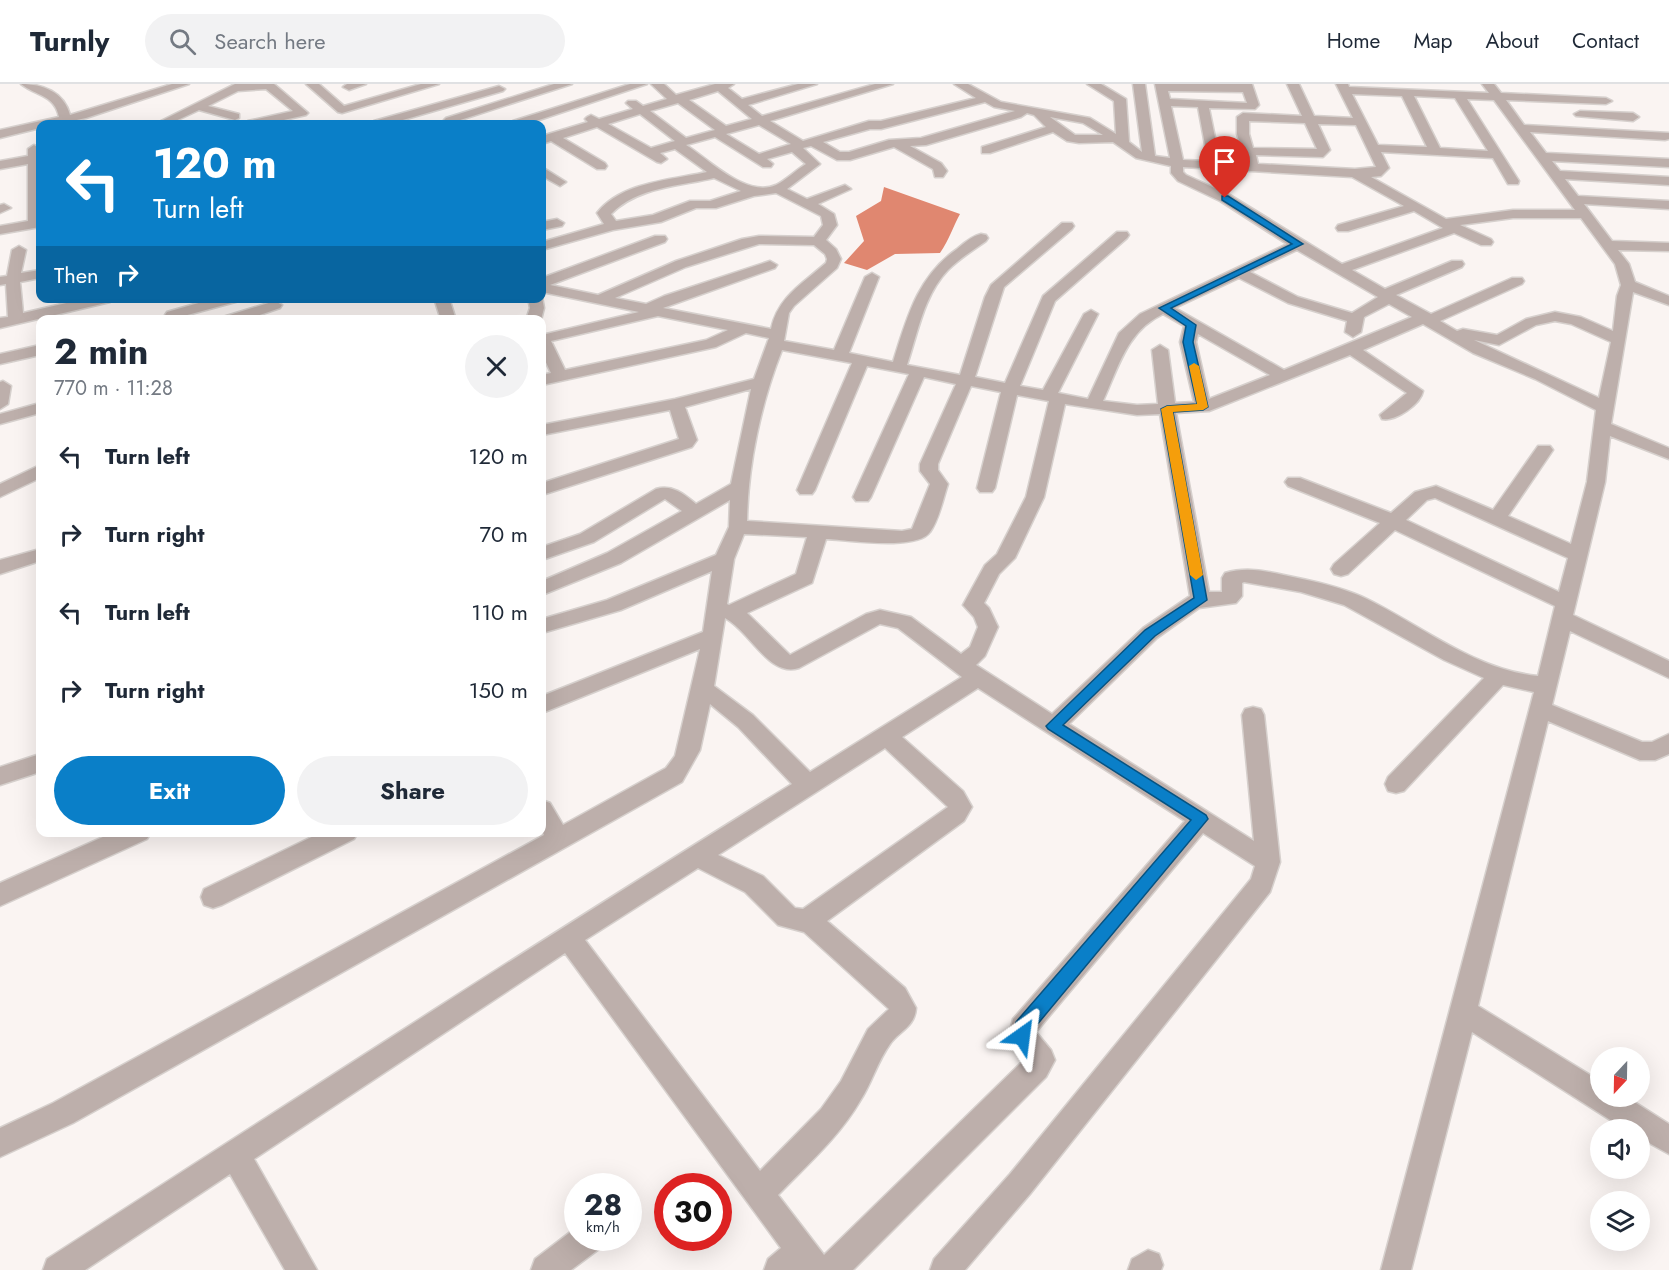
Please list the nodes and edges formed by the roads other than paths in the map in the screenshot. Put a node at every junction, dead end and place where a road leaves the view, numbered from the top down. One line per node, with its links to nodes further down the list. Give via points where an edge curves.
1 (59, 84): 20 (street)
2 (183, 84): 30 (street)
3 (211, 84): 23 (street)
4 (312, 84): 25 (street, via 342,110)
5 (393, 84): 25 (street)
6 (433, 84): 25 (street)
7 (522, 84): 28 (street)
8 (566, 84): 28 (street)
9 (640, 84): 26 (street)
10 (661, 84): 31 (street)
11 (811, 84): 35 (street)
12 (886, 84): 59 (street)
13 (960, 84): 32 (street)
14 (1093, 84): 70 (street, via 1120,99)
15 (1139, 84): 83 (street)
16 (1293, 84): 58 (street)
17 (723, 85): 31 (street); 35 (street)
18 (1161, 85): 21 (street); 34 (street)
19 (1576, 85): 33 (street)
20 (32, 86): 49 (street, via 54,95)
21 (1247, 86): 43 (street, via 1253,105)
22 (1344, 87): 27 (street); 61 (street)
23 (237, 88): 39 (street); 46 (street, via 268,85)
24 (499, 88): 40 (street)
25 (405, 92): 40 (street)
26 (614, 92): 37 (street); 41 (street)
27 (1406, 92): 29 (street); 80 (street)
28 (536, 93): 56 (street)
29 (1458, 94): 38 (street); 81 (street)
30 (149, 96): 45 (street); 50 (street)
31 (676, 99): 41 (street); 65 (street)
32 (985, 99): 42 (street); 62 (street)
33 (1606, 101): 38 (street); 48 (street)
34 (1163, 102): 36 (street); 87 (street)
35 (738, 104): 59 (street)
36 (1203, 105): 43 (street); 91 (street)
37 (568, 106): 57 (street); 60 (street)
38 (1507, 106): 66 (street); 82 (street)
39 (199, 107): 45 (street); 47 (street)
40 (433, 108): 54 (street); 55 (street)
41 (641, 109): 60 (street); 71 (street)
42 (1024, 110): 44 (street); 72 (street, via 933,139)
43 (1241, 111): 58 (street); 78 (street)
44 (1038, 112): 64 (street); 70 (street, via 1086,120)
45 (186, 113): 51 (street)
46 (302, 113): 52 (street); 53 (street)
47 (236, 116)
48 (1633, 117): 66 (street, via 1565,114); 68 (street)
49 (65, 120): 50 (street)
50 (85, 120)
51 (170, 120)
52 (270, 120)
53 (310, 120)
54 (392, 120)
55 (447, 120)
56 (460, 120)
57 (528, 120)
58 (1310, 120): 61 (street); 78 (street, via 1322,153)
59 (761, 121): 65 (street); 73 (street)
60 (598, 122): 69 (street); 79 (street)
61 (1361, 123): 75 (street)
62 (881, 125): 72 (street); 73 (street)
63 (36, 126): 67 (street)
64 (1054, 128): 70 (street, via 1073,140); 77 (street)
65 (721, 132): 71 (street); 73 (street, via 762,161)
66 (1578, 132): 68 (street); 74 (street)
67 (0, 134)
68 (1667, 137)
69 (547, 138): 90 (street)
70 (1119, 140): 83 (street, via 1134,153)
71 (680, 143): 79 (street); 95 (street)
72 (902, 143): 73 (street, via 842,156); 96 (street, via 937,166)
73 (802, 144): 101 (street, via 814,164)
74 (1588, 144): 76 (street); 85 (street)
75 (1373, 148): 80 (street); 94 (street, via 1383,168 1377,173)
76 (1669, 149)
77 (986, 150)
78 (1248, 151): 92 (street)
79 (651, 152): 86 (street)
80 (1435, 152): 81 (street)
81 (1497, 155): 98 (street)
82 (1543, 157): 85 (street); 97 (street)
83 (1149, 158): 87 (street)
84 (36, 160): 89 (street)
85 (1600, 160): 88 (street)
86 (666, 162)
87 (1177, 163): 91 (street); 122 (street, via 1177,173 1182,178 1225,198)
88 (1669, 164)
89 (0, 165)
90 (602, 166)
91 (1215, 166): 92 (street)
92 (1253, 167): 94 (street)
93 (546, 173): 100 (street)
94 (1355, 173): 106 (street)
95 (716, 174): 103 (street); 112 (street, via 655,187 615,202 604,213)
96 (939, 174)
97 (1556, 175): 99 (street); 107 (street)
98 (1513, 181)
99 (1669, 181)
100 (560, 182)
101 (778, 189): 103 (street); 104 (street)
102 (845, 189): 104 (street)
103 (752, 192): 112 (street, via 711,205 691,205 656,219)
104 (806, 204): 119 (street, via 827,214 829,220 830,225)
105 (1669, 205): 107 (street)
106 (1414, 207): 111 (street); 114 (street)
107 (1579, 207): 111 (street, via 1503,214); 124 (street)
108 (557, 223): 110 (street)
109 (36, 224): 115 (street)
110 (546, 224)
111 (1449, 225): 120 (street); 130 (street)
112 (612, 226): 123 (street)
113 (1067, 226): 172 (street, via 998,285)
114 (1343, 228)
115 (0, 230)
116 (1122, 235): 175 (street, via 1048,299)
117 (981, 238): 167 (street, via 942,268 932,281)
118 (660, 239): 121 (street)
119 (818, 241): 127 (street, via 759,240); 158 (street, via 831,252 832,264 788,303)
120 (1486, 242)
121 (644, 244): 127 (street); 135 (street)
122 (1299, 244): 130 (street); 131 (street)
123 (546, 245)
124 (1607, 245): 125 (street); 137 (street, via 1622,264)
125 (1669, 247)
126 (19, 250): 134 (street)
127 (681, 264): 140 (street)
128 (1457, 264): 139 (street)
129 (770, 265): 146 (street, via 669,299)
130 (1340, 269): 139 (street)
131 (1239, 272): 145 (street); 150 (street, via 1293,300)
132 (36, 275): 134 (street)
133 (872, 277): 164 (street)
134 (6, 280): 152 (street)
135 (546, 281)
136 (1516, 281): 151 (street)
137 (1628, 285): 141 (street); 159 (street)
138 (546, 289): 140 (street)
139 (1388, 295): 150 (street); 151 (street)
140 (598, 300): 146 (street)
141 (1669, 301)
142 (77, 303): 152 (street)
143 (218, 303): 148 (street)
144 (275, 305): 149 (street)
145 (1164, 308): 154 (street); 179 (street, via 1145,317 1127,333)
146 (654, 310): 155 (street); 157 (street)
147 (1091, 314): 176 (street)
148 (179, 315)
149 (244, 315)
150 (1355, 319): 161 (street)
151 (1427, 319): 156 (street); 161 (street)
152 (16, 320): 153 (street)
153 (0, 323)
154 (1191, 325): 170 (street); 180 (street, via 1188,342)
155 (744, 328): 158 (street); 169 (street, via 711,344)
156 (1449, 332): 159 (street, via 1499,340 1512,330 1561,315); 184 (street, via 1479,350 1541,376)
157 (546, 338)
158 (777, 339): 164 (street); 173 (street)
159 (1618, 340): 184 (street)
160 (546, 347): 169 (street)
161 (1352, 349): 170 (street); 183 (street, via 1415,391)
162 (1161, 350): 182 (street)
163 (36, 351): 165 (street)
164 (840, 355): 166 (street)
165 (0, 359)
166 (862, 359): 167 (street); 195 (street)
167 (899, 366): 168 (street)
168 (920, 370): 172 (street); 196 (street)
169 (560, 376): 171 (street)
170 (1283, 376): 180 (street)
171 (546, 379)
172 (966, 380): 175 (street); 201 (street, via 929,464 929,471 939,484 923,529 902,537)
173 (761, 382): 178 (street); 191 (street)
174 (3, 386): 177 (street)
175 (1011, 389): 176 (street); 193 (street)
176 (1053, 397): 179 (street); 215 (street, via 1035,497 1005,558 992,570 973,605 988,627)
177 (0, 404)
178 (676, 404): 186 (street); 192 (street, via 686,443)
179 (1093, 405): 182 (street)
180 (1203, 407): 182 (street)
181 (36, 409): 185 (street)
182 (1167, 409): 209 (street)
183 (1388, 415)
184 (1604, 418): 188 (street); 203 (street, via 1596,482)
185 (0, 419)
186 (546, 429)
187 (1544, 450): 198 (street)
188 (1669, 454)
189 (36, 473): 194 (street)
190 (1294, 482): 199 (street)
191 (739, 487): 197 (street); 200 (street)
192 (546, 488)
193 (986, 488)
194 (0, 490)
195 (806, 490)
196 (862, 497)
197 (694, 512): 202 (street, via 674,495 662,494 587,538); 208 (street, via 615,558)
198 (1497, 518): 199 (street, via 1436,492 1421,496); 203 (street)
199 (1394, 521): 207 (street); 211 (street)
200 (738, 527): 201 (street); 205 (street)
201 (818, 532): 210 (street, via 805,578)
202 (546, 553)
203 (1578, 555): 211 (street)
204 (36, 556): 206 (street)
205 (724, 559): 210 (street); 212 (street, via 614,605)
206 (0, 567)
207 (1341, 569)
208 (546, 586)
209 (1201, 600): 216 (street, via 1229,598 1232,578 1250,574 1320,589 1358,604); 222 (street, via 1150,633)
210 (723, 611): 213 (street); 215 (street, via 744,620 784,662 804,658 880,617 904,622)
211 (1564, 611): 214 (street); 217 (street)
212 (546, 625)
213 (712, 636): 218 (street); 219 (street)
214 (1669, 670)
215 (970, 672): 222 (street); 223 (street)
216 (1498, 677): 217 (street); 227 (street)
217 (1546, 685): 220 (street)
218 (702, 689): 228 (street, via 740,715); 233 (street, via 689,750 674,775)
219 (546, 703)
220 (1540, 709): 224 (street, via 1640,750 1655,751); 240 (street)
221 (1252, 715): 235 (street)
222 (1053, 726): 230 (street)
223 (887, 736): 228 (street); 238 (street, via 960,807 956,814)
224 (1669, 743)
225 (36, 764): 226 (street)
226 (0, 776)
227 (1396, 784)
228 (809, 786): 234 (street)
229 (546, 817): 233 (street)
230 (1201, 819): 235 (street); 250 (street, via 1023,1028 1022,1036 1041,1060 1036,1067)
231 (128, 837): 236 (street)
232 (336, 837): 237 (street)
233 (559, 839): 242 (street, via 63,1113)
234 (698, 856): 238 (street, via 754,884 787,916); 239 (street)
235 (1268, 862): 251 (street, via 1261,884 1020,1184)
236 (0, 895)
237 (213, 897)
238 (808, 920): 244 (street, via 902,1002 904,1010 872,1046 851,1090 830,1121)
239 (568, 937): 243 (street); 244 (street)
240 (1464, 1012): 241 (street); 252 (street)
241 (1669, 1140)
242 (0, 1143)
243 (236, 1154): 247 (street); 248 (street)
244 (759, 1193): 246 (street)
245 (571, 1251): 249 (street)
246 (799, 1264)
247 (58, 1270)
248 (302, 1270)
249 (546, 1270)
250 (831, 1270)
251 (945, 1270)
252 (1396, 1270)

